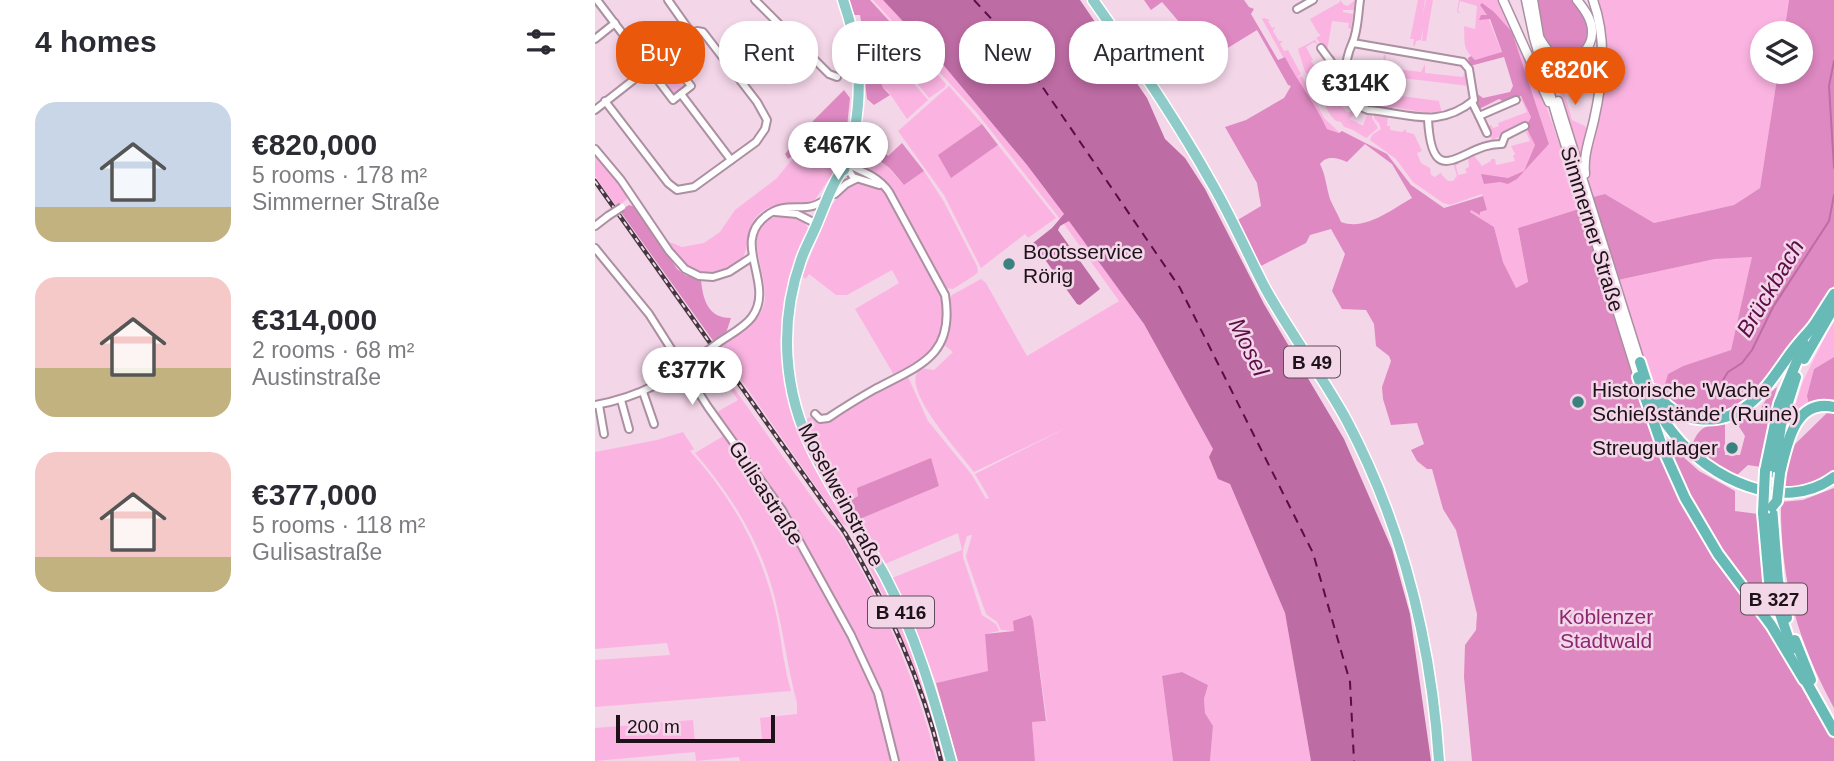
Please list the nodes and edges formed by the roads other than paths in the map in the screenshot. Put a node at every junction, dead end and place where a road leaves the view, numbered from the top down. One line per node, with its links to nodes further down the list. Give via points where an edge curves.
1 (597, 0): 15 (street)
2 (668, 0): 14 (street)
3 (755, 0): 23 (street)
4 (843, 0): 39 (main road, Moselweinstraße / B 416, via 858,53 859,77 855,129)
5 (1093, 0): 74 (main road, B 49, via 1194,152 1265,288 1339,408 1373,475 1416,605 1433,691)
6 (1313, 0): 13 (street)
7 (1360, 0): 19 (street)
8 (1503, 0): 34 (street)
9 (1526, 0): 34 (street, Simmerner Straße)
10 (1533, 0): 17 (street, Simmerner Straße)
11 (1577, 0): 17 (street, via 1591,21 1585,51 1573,59 1558,58)
12 (1593, 0): 41 (street, via 1603,58 1584,160)
13 (1297, 9)
14 (683, 21)
15 (615, 23): 18 (street)
16 (705, 35): 38 (street, via 767,120 756,142)
17 (1539, 37): 41 (street, Simmerner Straße)
18 (595, 39)
19 (1353, 43): 21 (street); 30 (street, via 1463,62 1469,69)
20 (1321, 48): 21 (street, via 1332,66)
21 (1345, 69): 22 (street); 33 (street, via 1348,86 1364,109)
22 (1376, 74)
23 (832, 75)
24 (627, 84): 29 (street)
25 (660, 84): 27 (street, via 673,100)
26 (689, 84): 27 (street)
27 (681, 94): 38 (street)
28 (1516, 100): 32 (street)
29 (605, 101): 31 (street); 38 (street, via 677,190 694,187)
30 (1472, 102): 32 (street); 33 (street)
31 (595, 110)
32 (1479, 116): 36 (street)
33 (1428, 119): 35 (street, via 1431,145 1445,162 1502,144 1504,136)
34 (1558, 121): 56 (street, Simmerner Straße)
35 (1525, 126)
36 (1487, 133)
37 (595, 149): 44 (street)
38 (731, 160)
39 (845, 164): 40 (street); 42 (street, via 876,177); 43 (main road, Moselweinstraße / B 416)
40 (858, 178): 42 (street, via 874,181); 43 (street)
41 (1585, 184): 54 (street, Simmerner Straße)
42 (889, 192): 61 (street, via 945,295 947,330 927,360 909,372 828,418)
43 (831, 196): 45 (street); 47 (main road, Moselweinstraße / B 416)
44 (632, 197): 48 (street, bridge); 50 (street, via 674,259 694,274 721,275)
45 (805, 208): 46 (street, via 785,207); 47 (street, via 814,212)
46 (767, 215): 47 (street, via 791,212); 50 (street, via 753,234)
47 (817, 223): 73 (main road, Moselweinstraße / B 416, via 801,258 790,303 787,356 795,407 812,450 899,608)
48 (595, 226)
49 (595, 248): 55 (street, Gulisastraße, via 649,314)
50 (752, 257): 55 (street, bridge, via 760,284 757,307 748,321)
51 (1834, 294): 53 (highway, B 327)
52 (1834, 307): 65 (highway, B 327, via 1793,386)
53 (1815, 324): 54 (highway, via 1759,396 1726,417 1700,420 1669,407 1658,398); 65 (highway, B 327, via 1779,404)
54 (1640, 362): 66 (highway, via 1662,418 1685,447 1713,470 1743,484 1784,494 1813,489)
55 (684, 369): 57 (street); 72 (street, Gulisastraße, via 782,510 851,635 878,693)
56 (1638, 377): 67 (highway, via 1669,436 1695,463 1719,479 1755,494 1785,498); 69 (highway, via 1685,498)
57 (643, 392): 58 (street); 62 (street)
58 (621, 400): 59 (street); 63 (street)
59 (597, 405): 64 (street)
60 (1834, 407): 65 (highway, via 1818,406 1801,415)
61 (815, 414)
62 (655, 419)
63 (629, 429)
64 (604, 435)
65 (1773, 472): 68 (highway, B 327, bridge)
66 (1834, 477)
67 (1834, 484)
68 (1769, 511): 69 (highway, B 327, via 1769,581); 70 (highway, B 327, via 1789,625 1809,676)
69 (1804, 680): 71 (highway, B 327)
70 (1834, 721)
71 (1834, 731)
72 (895, 761)
73 (951, 761)
74 (1439, 761)

